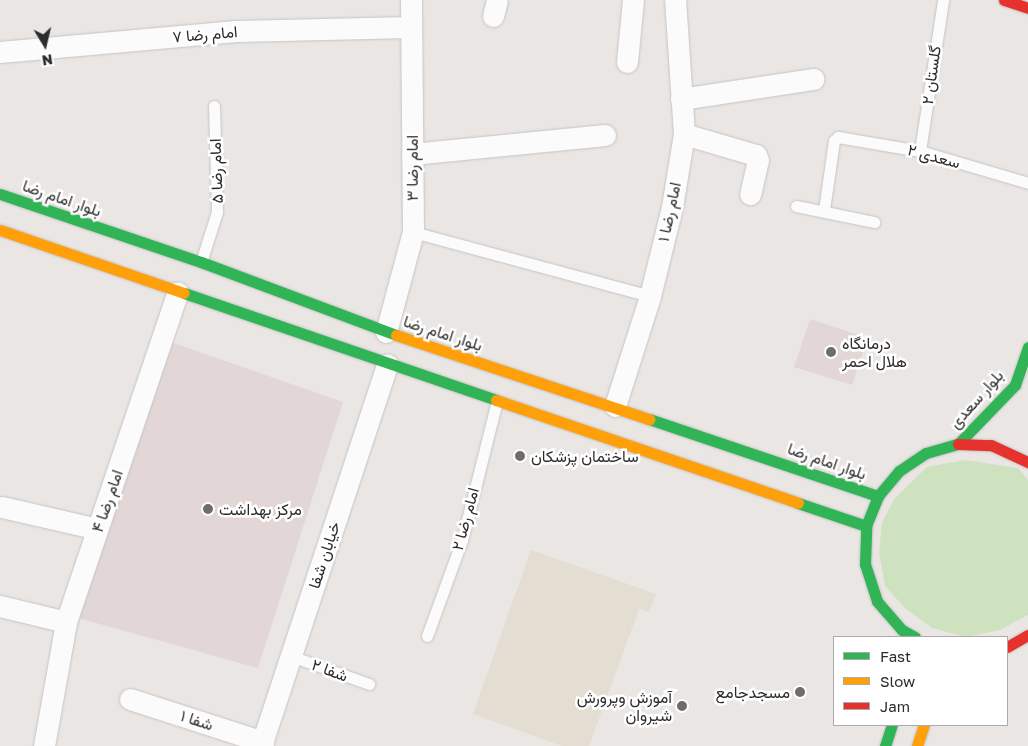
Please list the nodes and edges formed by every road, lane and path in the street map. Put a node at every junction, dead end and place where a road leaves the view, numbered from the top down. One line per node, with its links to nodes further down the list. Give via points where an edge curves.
1 (411, 0): 7 (street, امام رضا ۳)
2 (633, 0): 9 (street)
3 (943, 0): 15 (lane, گلستان ۲)
4 (1004, 0): 6 (main road)
5 (674, 6): 11 (street, امام رضا ۱)
6 (1028, 8)
7 (411, 27): 8 (street, امام رضا ۷, via 236,31); 16 (street, امام رضا ۳)
8 (0, 52)
9 (627, 62)
10 (814, 79): 11 (street)
11 (681, 99): 13 (street, امام رضا ۱)
12 (214, 106): 25 (lane, امام رضا ۵, via 217,212)
13 (684, 134): 19 (street, via 756,155 758,160); 27 (street, امام رضا ۱, via 672,207)
14 (605, 135): 16 (street)
15 (920, 151): 17 (lane, سعدی ۲); 21 (lane, سعدی ۲, via 838,137 834,141)
16 (412, 154): 24 (street, امام رضا ۳)
17 (1028, 183)
18 (0, 194): 25 (main road, بلوار امام رضا)
19 (750, 194)
20 (796, 206): 21 (lane)
21 (824, 210): 22 (lane)
22 (874, 222)
23 (0, 230): 26 (main road)
24 (413, 232): 27 (lane); 28 (street, امام رضا ۳)
25 (201, 262): 28 (main road, بلوار امام رضا)
26 (178, 292): 30 (main road); 38 (street, امام رضا ۴)
27 (650, 296): 32 (street, امام رضا ۱)
28 (386, 332): 32 (main road, بلوار امام رضا)
29 (1028, 347): 33 (main road, بلوار سعدی, via 1015,385)
30 (387, 364): 31 (main road); 45 (street, خیابان شفا)
31 (497, 401): 37 (main road); 43 (lane, امام رضا ۲, via 462,540)
32 (615, 406): 35 (main road, بلوار امام رضا)
33 (958, 444): 34 (main road, via 991,445); 35 (main road, via 926,453 899,470)
34 (1028, 462)
35 (878, 496): 37 (main road)
36 (2, 507): 38 (street)
37 (866, 526): 41 (main road, via 865,564 874,592)
38 (98, 529): 40 (street, امام رضا ۴)
39 (0, 606): 40 (street)
40 (66, 622): 51 (street, امام رضا ۴)
41 (902, 634)
42 (1028, 635): 44 (main road)
43 (427, 636)
44 (1008, 646)
45 (291, 656): 46 (lane, شفا ۲); 50 (street, خیابان شفا)
46 (369, 684)
47 (130, 699): 50 (street, شفا ۱)
48 (892, 726): 52 (main road)
49 (924, 726): 53 (main road)
50 (262, 744)
51 (44, 746)
52 (885, 746)
53 (917, 746)

